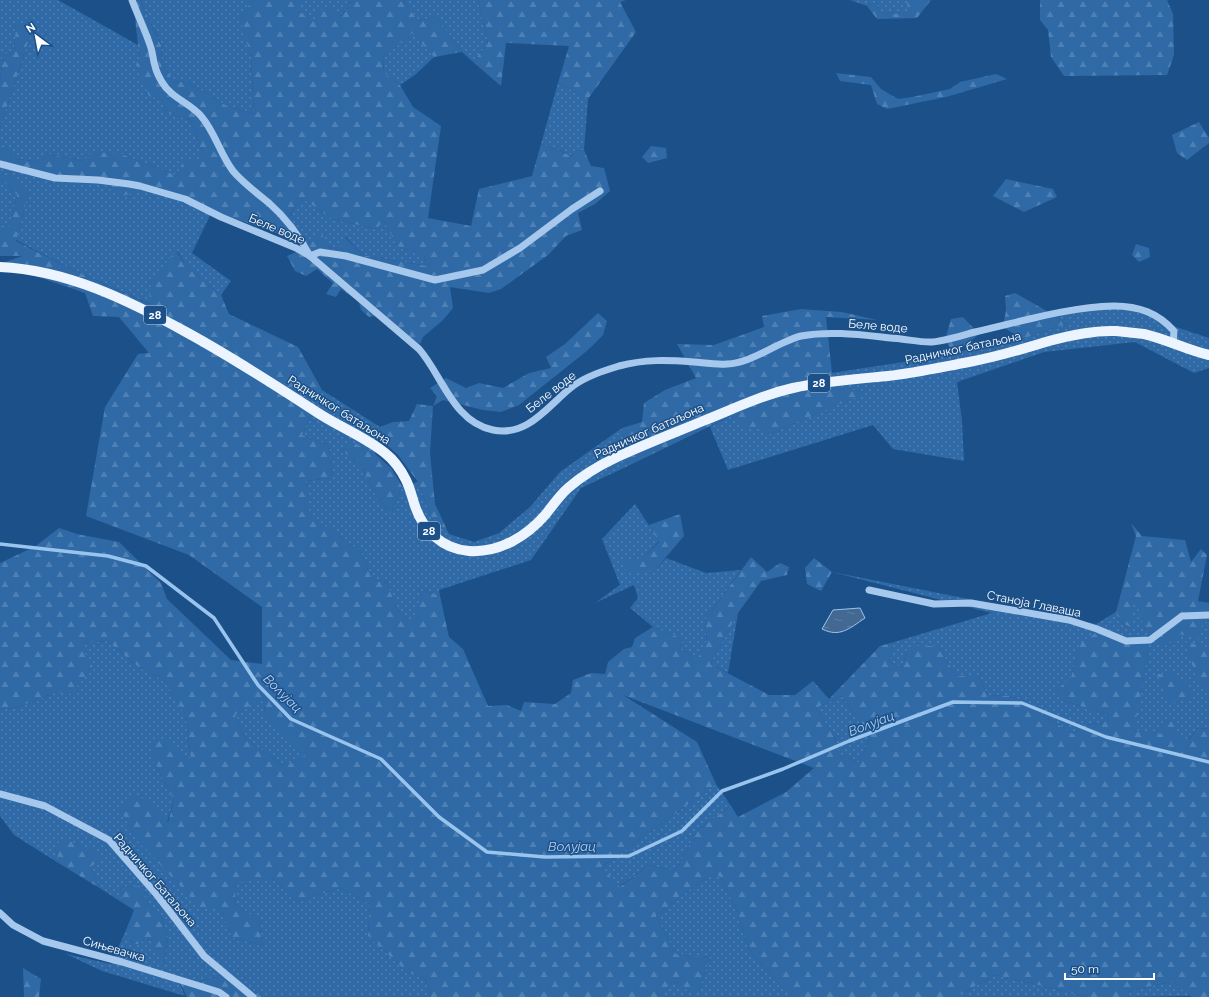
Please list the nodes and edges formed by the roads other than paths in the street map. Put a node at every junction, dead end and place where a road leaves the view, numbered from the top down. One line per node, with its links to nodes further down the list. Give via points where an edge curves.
1 (132, 0): 4 (street, via 152,48 155,68 163,84 201,116 233,171 287,222)
2 (0, 164): 4 (street, Беле воде, via 55,178 129,184 171,194)
3 (600, 191): 4 (street, via 520,248 483,270 436,280 346,256 320,252)
4 (310, 256): 6 (street, Беле воде, via 419,349 431,364 448,395 463,413 477,424 491,430 508,431 522,428 541,416 572,387 602,371 642,361 662,360 727,365 746,360 799,336 834,334 931,342 1074,310 1115,306 1143,310 1159,317 1174,331)
5 (0, 267): 6 (main road, Радничког батаљона / 28, via 49,274 88,286 153,313 224,353 382,451 403,474 419,515 430,533 452,548 474,552 498,548 517,539 544,516 569,487 615,458 776,393 832,381 892,376 972,361 1082,333 1117,331 1143,334)
6 (1173, 344): 7 (main road, Радничког батаљона / 28)
7 (1209, 355)
8 (869, 590): 9 (street, Станоја Главаша, via 934,604 971,603 1069,620 1126,641 1150,640 1182,616)
9 (1209, 615)
10 (0, 794): 13 (street, Радничког Батаљона, via 45,806 109,840 157,895 204,956)
11 (0, 913): 12 (street, Сињевачка, via 13,925 42,941 122,962 219,992)
12 (226, 997)
13 (253, 997)

